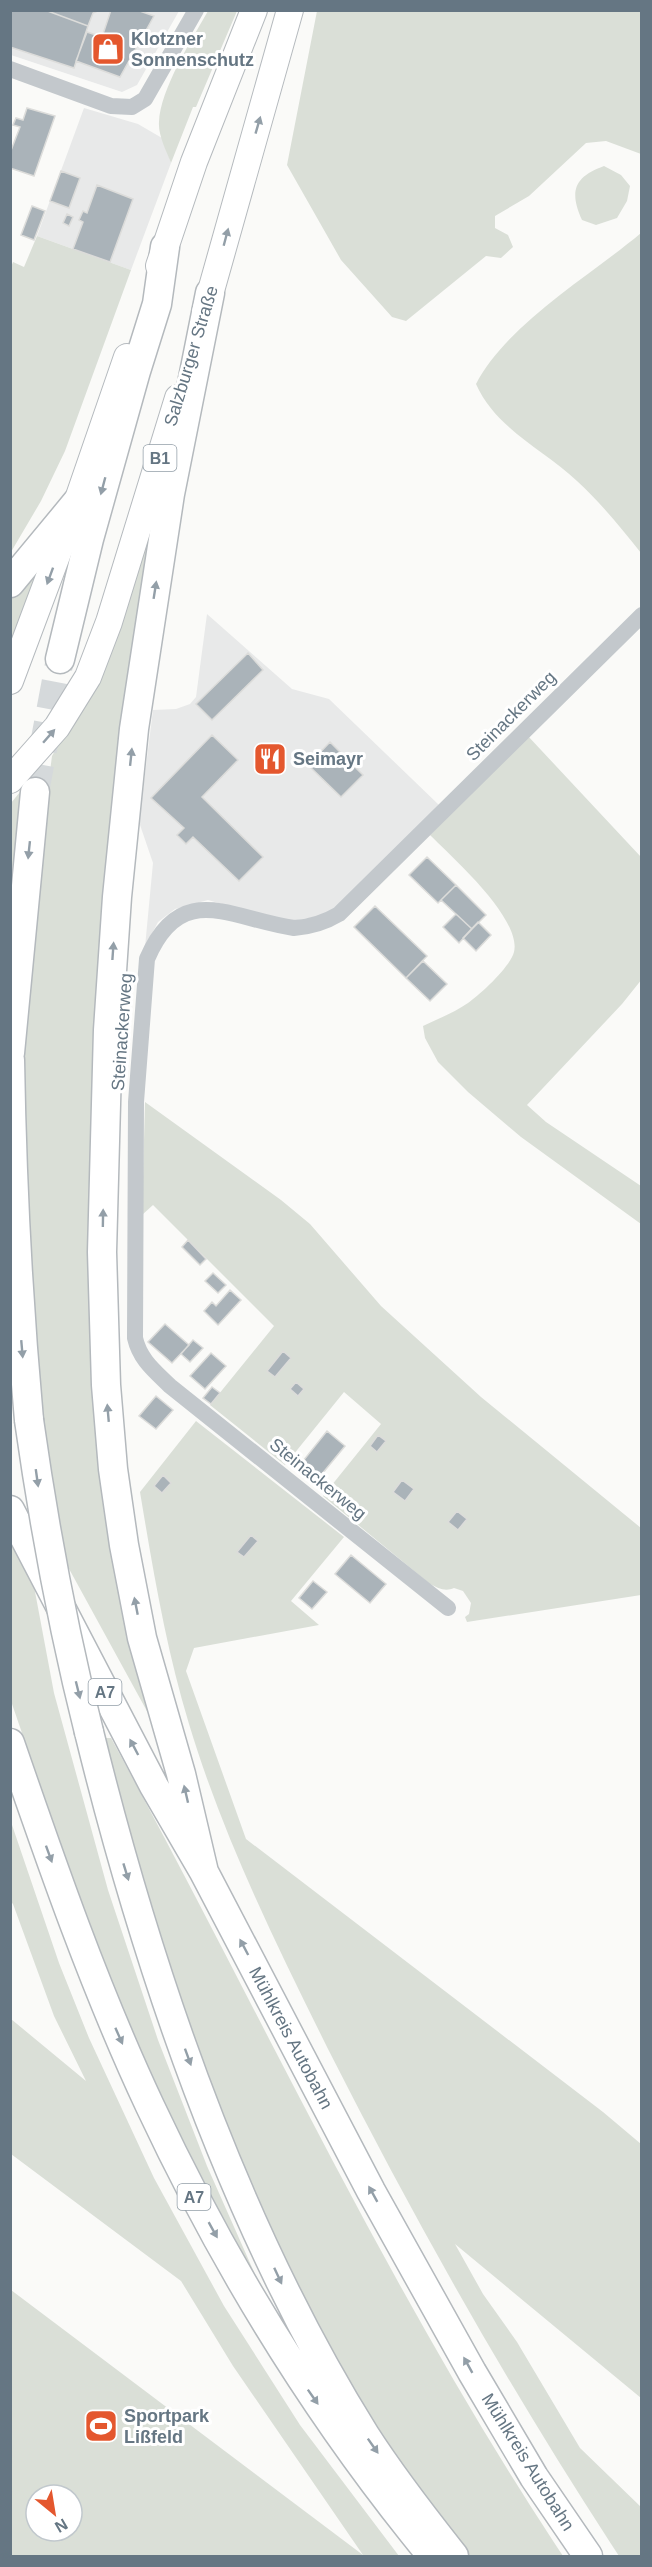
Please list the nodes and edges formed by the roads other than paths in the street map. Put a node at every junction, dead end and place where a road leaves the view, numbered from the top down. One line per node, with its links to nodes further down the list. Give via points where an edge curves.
1 (196, 10): 4 (street, via 150,92 132,107 111,106)
2 (254, 10): 5 (main road)
3 (290, 10): 6 (main road, Salzburger Straße / B1, one-way to 3)
4 (10, 69)
5 (165, 247): 7 (main road); 10 (highway, one-way to 10, via 158,304 94,518)
6 (210, 294): 12 (main road, Salzburger Straße / B1, one-way to 6, via 88,677 101,645); 18 (highway, one-way to 6, via 142,1638 124,1545 106,1385 102,1252 108,1030 134,729 170,494)
7 (77, 502): 8 (highway); 11 (main road, one-way to 11)
8 (10, 583)
9 (642, 615): 16 (street, Steinackerweg, via 339,914 309,928 294,928 201,908 168,923 147,959 136,1102 138,1351 170,1386)
10 (60, 659)
11 (10, 681)
12 (23, 786): 13 (highway, one-way to 13)
13 (10, 1053)
14 (10, 1060): 20 (highway, one-way to 20, bridge, via 18,1301 29,1420 46,1539 109,1816 160,1981 214,2128 293,2309 339,2392 404,2490)
15 (10, 1510): 18 (highway, Mühlkreis Autobahn / A7, one-way to 15, via 154,1786)
16 (448, 1608)
17 (10, 1743): 19 (highway, A7, one-way to 19, via 111,2017 190,2189 302,2382)
18 (204, 1872): 21 (highway, Mühlkreis Autobahn / A7, one-way to 18, via 534,2477 472,2372 371,2191)
19 (432, 2556)
20 (454, 2556)
21 (588, 2556)

